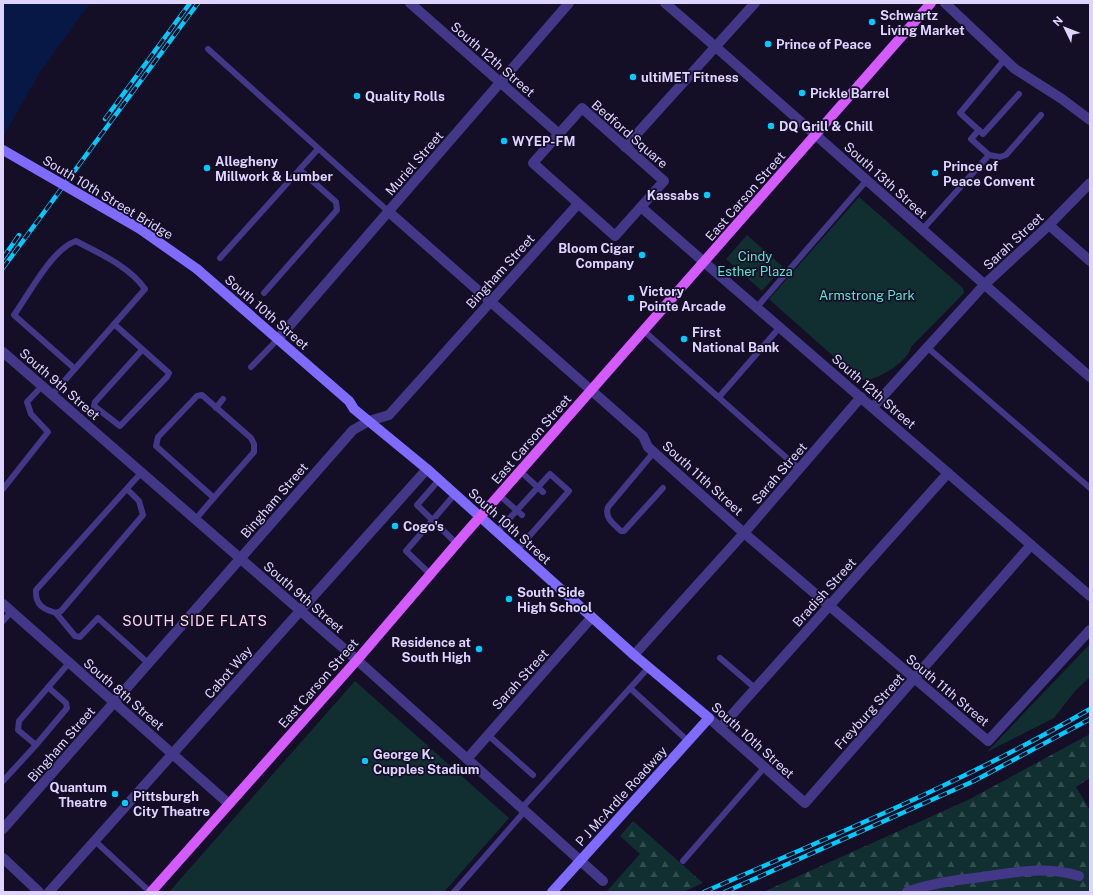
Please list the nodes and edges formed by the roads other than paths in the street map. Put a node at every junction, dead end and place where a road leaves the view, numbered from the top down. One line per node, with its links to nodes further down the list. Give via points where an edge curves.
1 (410, 3): 10 (street, South 12th Street)
2 (569, 3): 10 (street, Muriel Street)
3 (665, 3): 7 (street, South 13th Street)
4 (755, 3): 7 (street)
5 (931, 3): 16 (main road, East Carson Street)
6 (945, 3): 9 (street)
7 (715, 46): 16 (street, South 13th Street); 17 (street)
8 (208, 49): 18 (lane)
9 (1005, 59): 13 (street, via 1015,69); 14 (lane, via 960,113)
10 (500, 82): 15 (street, South 12th Street); 26 (street, Muriel Street)
11 (1019, 94): 14 (lane, via 983,134)
12 (1042, 115): 20 (lane, via 1006,155)
13 (1090, 120)
14 (979, 130): 20 (lane, via 971,139)
15 (559, 134): 17 (street, Bedford Square, via 582,108); 24 (street, Bedford Square, via 533,163)
16 (816, 134): 22 (street, South 13th Street); 30 (main road, East Carson Street)
17 (625, 147): 25 (street, Bedford Square, via 664,181)
18 (318, 149): 21 (lane); 26 (lane)
19 (3, 150): 32 (main road, South 10th Street Bridge, bridge, via 140,230)
20 (989, 155): 28 (lane)
21 (300, 170): 29 (lane); 34 (lane, via 336,202 337,210)
22 (867, 180): 28 (street, South 13th Street); 36 (lane)
23 (1090, 183): 27 (street, Sarah Street)
24 (578, 204): 25 (street, Bedford Square, via 615,236); 35 (street, Bingham Street)
25 (641, 207): 30 (street, South 12th Street)
26 (389, 212): 35 (street, South 11th Street); 40 (street, Muriel Street)
27 (1049, 225): 31 (street); 33 (street, Sarah Street)
28 (922, 230): 33 (street, South 13th Street)
29 (220, 258)
30 (704, 262): 36 (street, South 12th Street); 39 (main road, East Carson Street)
31 (1090, 262)
32 (197, 269): 40 (main road, South 10th Street)
33 (984, 285): 41 (street, Sarah Street); 46 (street, South 13th Street)
34 (264, 293)
35 (490, 301): 48 (street, South 11th Street); 55 (street, Bingham Street, via 388,415)
36 (757, 308): 38 (street, South 12th Street)
37 (114, 324): 42 (lane); 45 (lane); 45 (lane, via 145,289 139,280 120,265 76,240 71,242 54,257 14,315)
38 (780, 328): 50 (lane); 51 (street, South 12th Street)
39 (644, 332): 48 (main road, East Carson Street); 50 (lane)
40 (278, 339): 44 (lane); 55 (main road, South 10th Street, via 350,401 354,409)
41 (928, 348): 53 (street, Sarah Street); 64 (lane)
42 (142, 350): 42 (lane, via 169,373 120,426 94,406 95,402)
43 (3, 352): 47 (street, South 9th Street)
44 (251, 368)
45 (75, 369): 49 (lane)
46 (1090, 377)
47 (42, 386): 49 (street, South 9th Street); 65 (lane, via 28,402 31,414 48,432)
48 (592, 390): 56 (street, South 11th Street, via 643,436 648,447); 59 (main road, East Carson Street)
49 (52, 395): 60 (street, South 9th Street)
50 (719, 397): 58 (lane)
51 (861, 397): 53 (street, South 12th Street); 58 (street, Sarah Street)
52 (223, 399): 54 (lane)
53 (873, 407): 61 (street, South 12th Street)
54 (216, 408): 70 (lane, via 250,438 254,444 254,452); 70 (lane, via 202,396 197,396 158,438 156,446)
55 (369, 421): 57 (main road, South 10th Street); 83 (street, Bingham Street, via 353,430)
56 (654, 452): 63 (lane, via 608,507 608,518 624,531); 79 (street, South 11th Street)
57 (427, 469): 62 (main road, South 10th Street); 88 (street, Cabot Way)
58 (799, 469): 79 (street, Sarah Street)
59 (520, 471): 67 (lane); 69 (main road, East Carson Street)
60 (141, 473): 66 (lane); 76 (street, South 9th Street)
61 (948, 473): 81 (street, South 12th Street); 87 (street, Bradish Street)
62 (439, 480): 68 (main road, South 10th Street); 77 (lane, via 417,505)
63 (663, 488)
64 (1090, 488)
65 (3, 489)
66 (127, 489): 90 (lane, via 139,500 143,515); 90 (lane, via 36,590 36,599 42,608)
67 (540, 489): 71 (lane); 82 (lane, via 550,474 569,491)
68 (455, 494): 75 (main road, South 10th Street); 77 (lane)
69 (499, 495): 73 (lane); 75 (main road, East Carson Street)
70 (214, 498): 76 (lane)
71 (527, 499): 72 (lane); 73 (lane)
72 (532, 504)
73 (516, 511): 74 (lane); 78 (lane)
74 (522, 515)
75 (479, 517): 78 (main road, South 10th Street); 80 (main road, East Carson Street)
76 (195, 520): 83 (street, South 9th Street)
77 (432, 521): 80 (lane); 84 (lane, via 406,551)
78 (497, 532): 82 (main road, South 10th Street)
79 (744, 533): 87 (street, South 11th Street); 94 (street, Sarah Street)
80 (456, 543): 84 (main road, East Carson Street)
81 (1031, 546): 85 (street, South 12th Street); 100 (street, Freyburg Street)
82 (517, 550): 91 (main road, South 10th Street)
83 (240, 559): 88 (street, South 9th Street); 98 (street, Bingham Street)
84 (430, 574): 96 (main road, East Carson Street)
85 (1090, 596)
86 (3, 604): 89 (street, South 8th Street)
87 (830, 606): 100 (street, South 11th Street); 103 (street, Bradish Street)
88 (300, 611): 96 (street, South 9th Street); 110 (street, Cabot Way)
89 (11, 612): 92 (lane); 97 (street, South 8th Street)
90 (56, 613): 98 (lane, via 75,636 80,637 98,618)
91 (592, 617): 94 (main road, South 10th Street); 107 (street, Sarah Street)
92 (3, 622)
93 (1090, 630): 100 (street, South 11th Street, via 988,741)
94 (634, 654): 99 (main road, South 10th Street)
95 (720, 658): 103 (lane)
96 (357, 660): 111 (street, South 9th Street); 116 (main road, East Carson Street)
97 (70, 663): 101 (lane); 104 (street, South 8th Street)
98 (148, 663): 104 (street, Bingham Street)
99 (649, 667): 102 (lane); 105 (main road, South 10th Street)
100 (915, 679): 115 (street, Freyburg Street)
101 (48, 687): 109 (lane, via 19,721 18,730); 109 (lane, via 66,703 67,708)
102 (630, 688): 108 (lane); 117 (lane)
103 (755, 688): 106 (street, Bradish Street)
104 (114, 703): 110 (street, South 8th Street); 118 (street, Bingham Street)
105 (709, 718): 106 (street, South 10th Street); 108 (main road, P J McArdle Roadway)
106 (720, 728): 112 (street, South 10th Street)
107 (488, 734): 111 (street, Sarah Street); 113 (lane)
108 (688, 741): 121 (main road, P J McArdle Roadway)
109 (36, 745): 114 (lane)
110 (173, 754): 116 (street, South 8th Street); 119 (street, Cabot Way)
111 (466, 759): 117 (street, South 9th Street)
112 (764, 768): 115 (street, South 10th Street); 122 (lane)
113 (533, 775)
114 (3, 781)
115 (805, 803)
116 (229, 804): 127 (main road, East Carson Street)
117 (523, 810): 121 (street, South 9th Street); 128 (lane)
118 (3, 829)
119 (95, 841): 126 (street, Cabot Way); 127 (lane)
120 (3, 858): 125 (street)
121 (581, 860): 124 (street, South 9th Street); 129 (main road, P J McArdle Roadway)
122 (683, 862)
123 (1079, 876): 130 (street, via 1034,870 929,884)
124 (603, 881)
125 (39, 892)
126 (49, 892)
127 (150, 892)
128 (454, 892)
129 (552, 892)
130 (907, 892)

